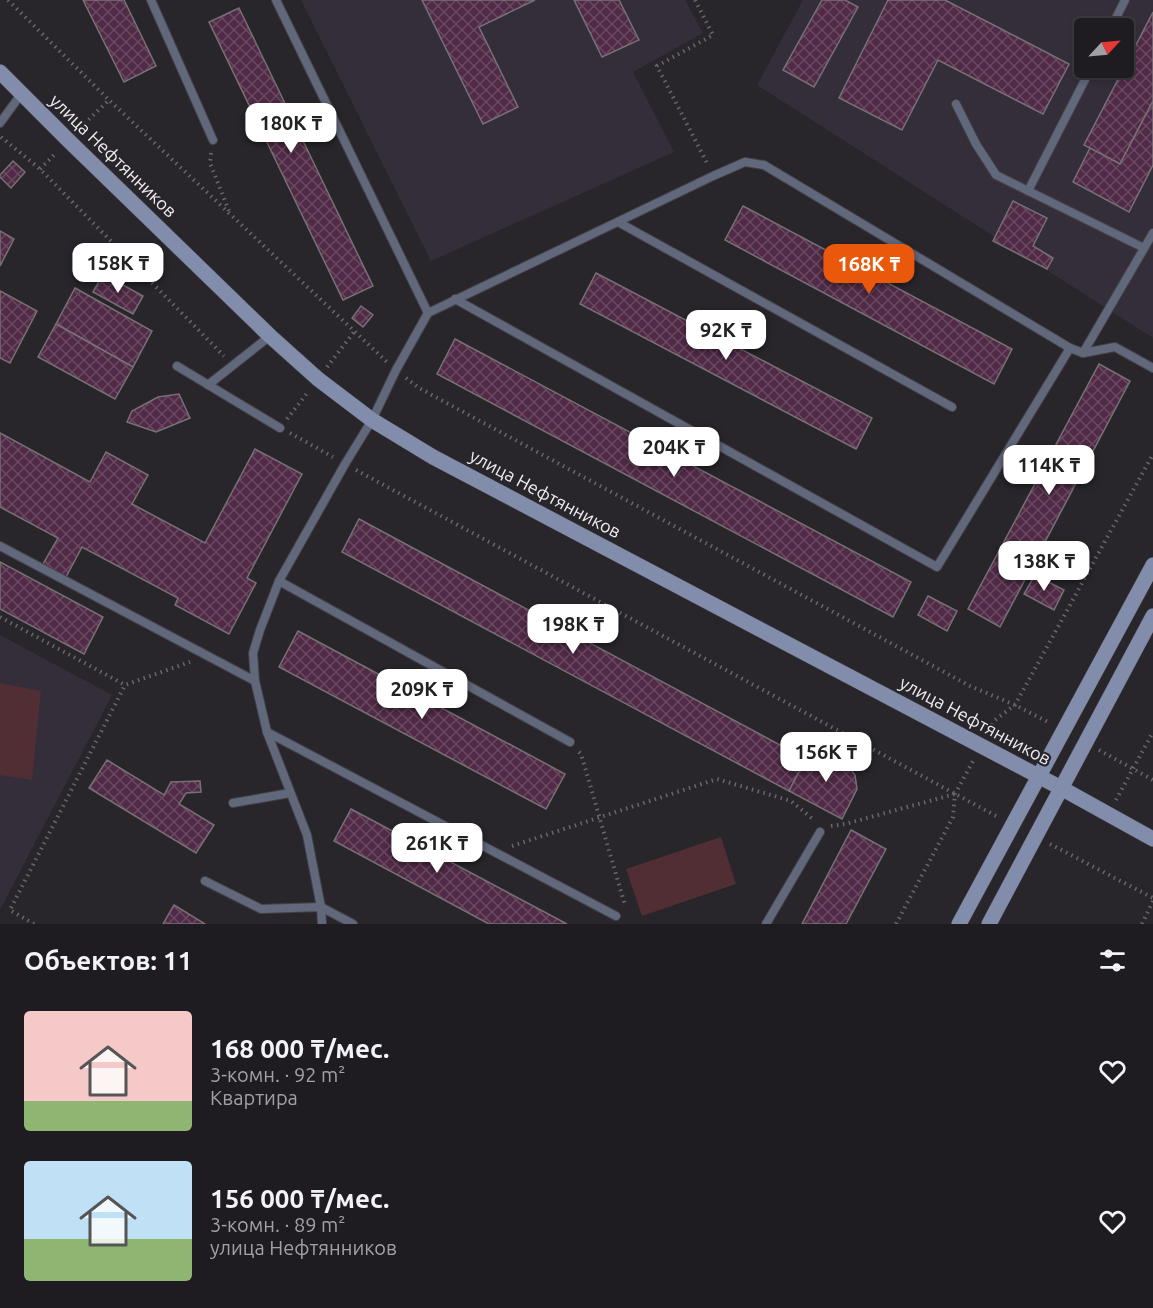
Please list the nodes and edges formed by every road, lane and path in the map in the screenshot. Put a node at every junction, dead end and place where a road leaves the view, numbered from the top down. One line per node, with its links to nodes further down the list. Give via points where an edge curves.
1 (8, 0): 16 (path)
2 (151, 0): 13 (lane)
3 (276, 0): 21 (lane)
4 (695, 0): 14 (path, via 713,35 657,66)
5 (1125, 0): 6 (lane)
6 (1116, 18)
7 (0, 72): 9 (street, улица Нефтянников)
8 (1086, 78): 15 (lane)
9 (22, 93): 11 (lane); 22 (street, улица Нефтянников)
10 (956, 104): 15 (lane, via 996,175)
11 (0, 123)
12 (0, 137): 25 (path, via 40,169)
13 (213, 140): 16 (path, via 210,164)
14 (713, 176): 17 (lane); 23 (lane, via 745,162 764,165)
15 (1028, 191): 19 (lane)
16 (230, 214): 28 (path)
17 (618, 222): 20 (lane); 30 (lane)
18 (1153, 233): 19 (lane)
19 (1144, 248): 24 (lane)
20 (455, 299): 21 (lane); 23 (lane, via 937,567)
21 (428, 313): 28 (lane)
22 (270, 336): 25 (lane); 31 (street, улица Нефтянников)
23 (1070, 348): 24 (lane)
24 (1083, 353): 27 (lane, via 1115,347)
25 (232, 364): 29 (lane)
26 (177, 366): 29 (lane)
27 (1153, 368)
28 (396, 370): 31 (lane); 43 (path, via 450,405 970,686)
29 (208, 385): 32 (lane)
30 (952, 407)
31 (372, 420): 34 (lane); 49 (street, улица Нефтянников, via 454,468)
32 (280, 428): 34 (path)
33 (1153, 454): 43 (path)
34 (345, 464): 37 (lane); 55 (path)
35 (0, 546): 40 (lane)
36 (1153, 565): 44 (street)
37 (279, 581): 41 (lane, via 253,653); 47 (lane)
38 (1153, 616): 48 (street)
39 (0, 617): 42 (path)
40 (208, 656): 41 (lane); 42 (path)
41 (255, 681): 45 (lane)
42 (125, 685): 69 (path, via 10,910)
43 (1015, 705): 44 (path); 49 (path, via 995,720)
44 (1063, 730): 51 (street)
45 (267, 732): 54 (lane); 63 (lane)
46 (1153, 732): 50 (path)
47 (570, 742): 58 (path, via 581,754)
48 (1085, 742): 50 (path); 53 (street)
49 (981, 746): 51 (street, улица Нефтянников); 55 (path)
50 (1133, 769): 52 (path); 57 (path)
51 (1038, 776): 53 (street, улица Нефтянников); 59 (street)
52 (1153, 780)
53 (1061, 788): 57 (street, улица Нефтянников); 61 (street)
54 (290, 793): 56 (lane); 66 (lane, via 307,835)
55 (955, 794): 58 (path, via 822,827 791,801 717,779); 59 (path); 73 (path, via 953,817)
56 (233, 803)
57 (1108, 814): 62 (street, улица Нефтянников)
58 (600, 818): 63 (path); 67 (path)
59 (1012, 825): 74 (street)
60 (820, 832): 72 (lane)
61 (1036, 836): 65 (path); 75 (street)
62 (1153, 839)
63 (495, 852): 68 (lane)
64 (205, 881): 66 (lane, via 261,909)
65 (1153, 900): 76 (path)
66 (321, 907): 70 (lane); 71 (lane)
67 (628, 913)
68 (616, 916)
69 (34, 924)
70 (322, 924)
71 (353, 924)
72 (766, 924)
73 (896, 924)
74 (959, 924)
75 (989, 924)
76 (1142, 924)

